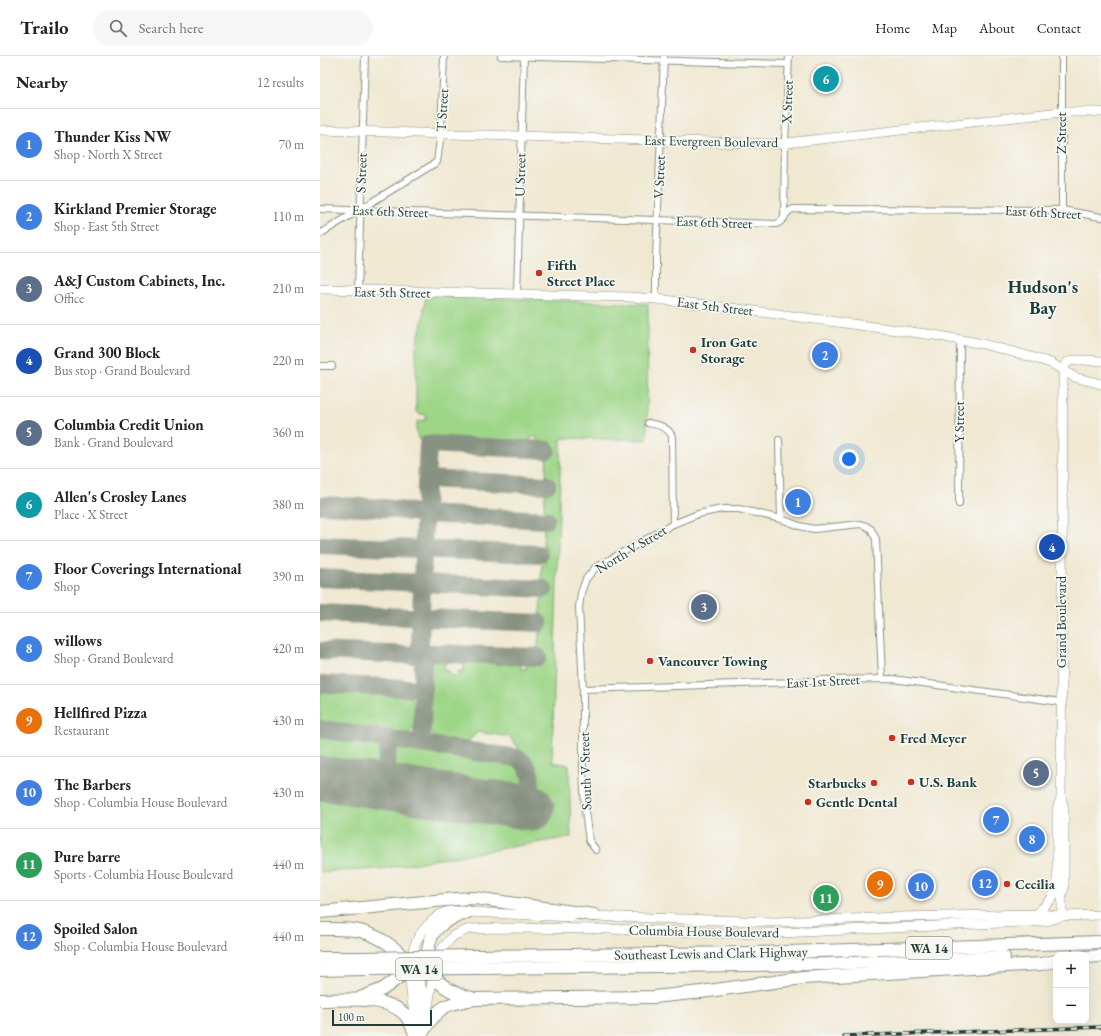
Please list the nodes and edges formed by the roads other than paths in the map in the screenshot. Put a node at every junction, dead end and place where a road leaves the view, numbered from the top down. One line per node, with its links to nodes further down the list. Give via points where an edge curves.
1 (365, 56): 12 (street, S Street)
2 (444, 56): 13 (street, T Street)
3 (501, 56): 4 (street)
4 (524, 56): 7 (street); 14 (street, U Street)
5 (789, 56): 8 (street, X Street)
6 (1062, 56): 9 (street, Z Street)
7 (664, 59): 8 (street); 15 (street, V Street)
8 (788, 64): 16 (street, X Street)
9 (1061, 112): 10 (main road, East Evergreen Boulevard); 16 (main road, East Evergreen Boulevard); 19 (street, Z Street)
10 (1101, 112)
11 (320, 130): 12 (main road, East Evergreen Boulevard)
12 (362, 131): 13 (main road, East Evergreen Boulevard); 18 (street, S Street)
13 (441, 133): 14 (main road, East Evergreen Boulevard); 18 (street, T Street, via 439,154 435,163)
14 (521, 136): 15 (main road, East Evergreen Boulevard); 20 (street, U Street)
15 (661, 140): 16 (main road, East Evergreen Boulevard, via 762,144); 22 (street, V Street)
16 (785, 142): 23 (street, X Street)
17 (320, 209): 18 (street, East 6th Street)
18 (360, 210): 20 (street, East 6th Street); 24 (street); 26 (street, S Street)
19 (1062, 210): 21 (street, East 6th Street); 23 (street, East 6th Street, via 793,209)
20 (519, 216): 22 (street, East 6th Street); 27 (street, U Street)
21 (1101, 217)
22 (658, 220): 23 (street, East 6th Street, via 776,224); 28 (street, V Street)
23 (784, 220)
24 (320, 234)
25 (320, 290): 26 (main road, East 5th Street)
26 (358, 291): 27 (main road, East 5th Street)
27 (517, 294): 28 (main road, East 5th Street)
28 (656, 299): 29 (main road, East 5th Street)
29 (960, 340): 33 (main road, East 5th Street, via 1028,356 1051,363); 37 (street, Y Street)
30 (1101, 361): 33 (main road, via 1069,361)
31 (320, 366): 32 (street)
32 (332, 366)
33 (1063, 370): 34 (main road, East 5th Street); 42 (main road, Grand Boulevard)
34 (1101, 384)
35 (648, 423): 39 (street, North V Street, via 665,427 672,436)
36 (779, 440): 38 (street)
37 (959, 504)
38 (781, 519): 39 (street, via 739,509 722,509 698,514); 40 (street, via 814,529 853,524 871,529 876,539)
39 (673, 524): 41 (street, North V Street, via 595,568 586,579 579,608)
40 (882, 679): 41 (street, East 1st Street); 42 (street, East 1st Street)
41 (583, 689): 43 (street, South V Street, via 585,811 590,842)
42 (1061, 702): 44 (main road, Grand Boulevard, via 1061,798 1057,809)
43 (596, 850)
44 (1060, 890): 47 (main road); 50 (main road, Grand Boulevard)
45 (320, 912): 48 (highway, via 474,898)
46 (468, 912): 48 (main road, Columbia House Boulevard, via 578,917); 60 (highway, via 439,926 430,938); 64 (main road, Columbia House Boulevard, via 454,909 443,913 425,927 413,950)
47 (1037, 914): 50 (main road, Columbia House Boulevard); 51 (main road, Columbia House Boulevard)
48 (594, 915): 51 (main road, Columbia House Boulevard, via 776,922)
49 (1101, 915): 50 (main road, Columbia House Boulevard)
50 (1062, 916): 53 (main road, Columbia House Boulevard, via 1047,921)
51 (900, 917): 53 (main road, via 889,924 831,926)
52 (320, 929): 64 (highway, via 349,929 375,936 402,956)
53 (815, 932): 55 (main road, Columbia House Boulevard, via 757,934 476,928 453,936)
54 (1101, 942): 61 (highway, Southeast Lewis and Clark Highway / WA 14)
55 (440, 951): 60 (highway); 66 (main road, Columbia House Boulevard)
56 (1101, 956): 58 (highway)
57 (1053, 957): 61 (highway, Southeast Lewis and Clark Highway / WA 14, via 825,964)
58 (1089, 957)
59 (320, 958): 63 (highway, Southeast Lewis and Clark Highway / WA 14)
60 (428, 958): 64 (highway); 66 (highway)
61 (476, 962): 63 (highway, Southeast Lewis and Clark Highway / WA 14, bridge)
62 (1053, 962): 67 (highway, via 803,978 654,996)
63 (363, 963): 65 (highway, Southeast Lewis and Clark Highway / WA 14)
64 (411, 967): 69 (highway, via 383,989); 70 (highway, via 421,992)
65 (320, 970)
66 (433, 976): 67 (highway, via 456,993); 70 (main road, Columbia House Boulevard)
67 (475, 999): 70 (highway, via 445,1006)
68 (320, 1000): 69 (highway)
69 (351, 1000): 70 (highway, via 379,1002 399,1010)
70 (420, 1035)

